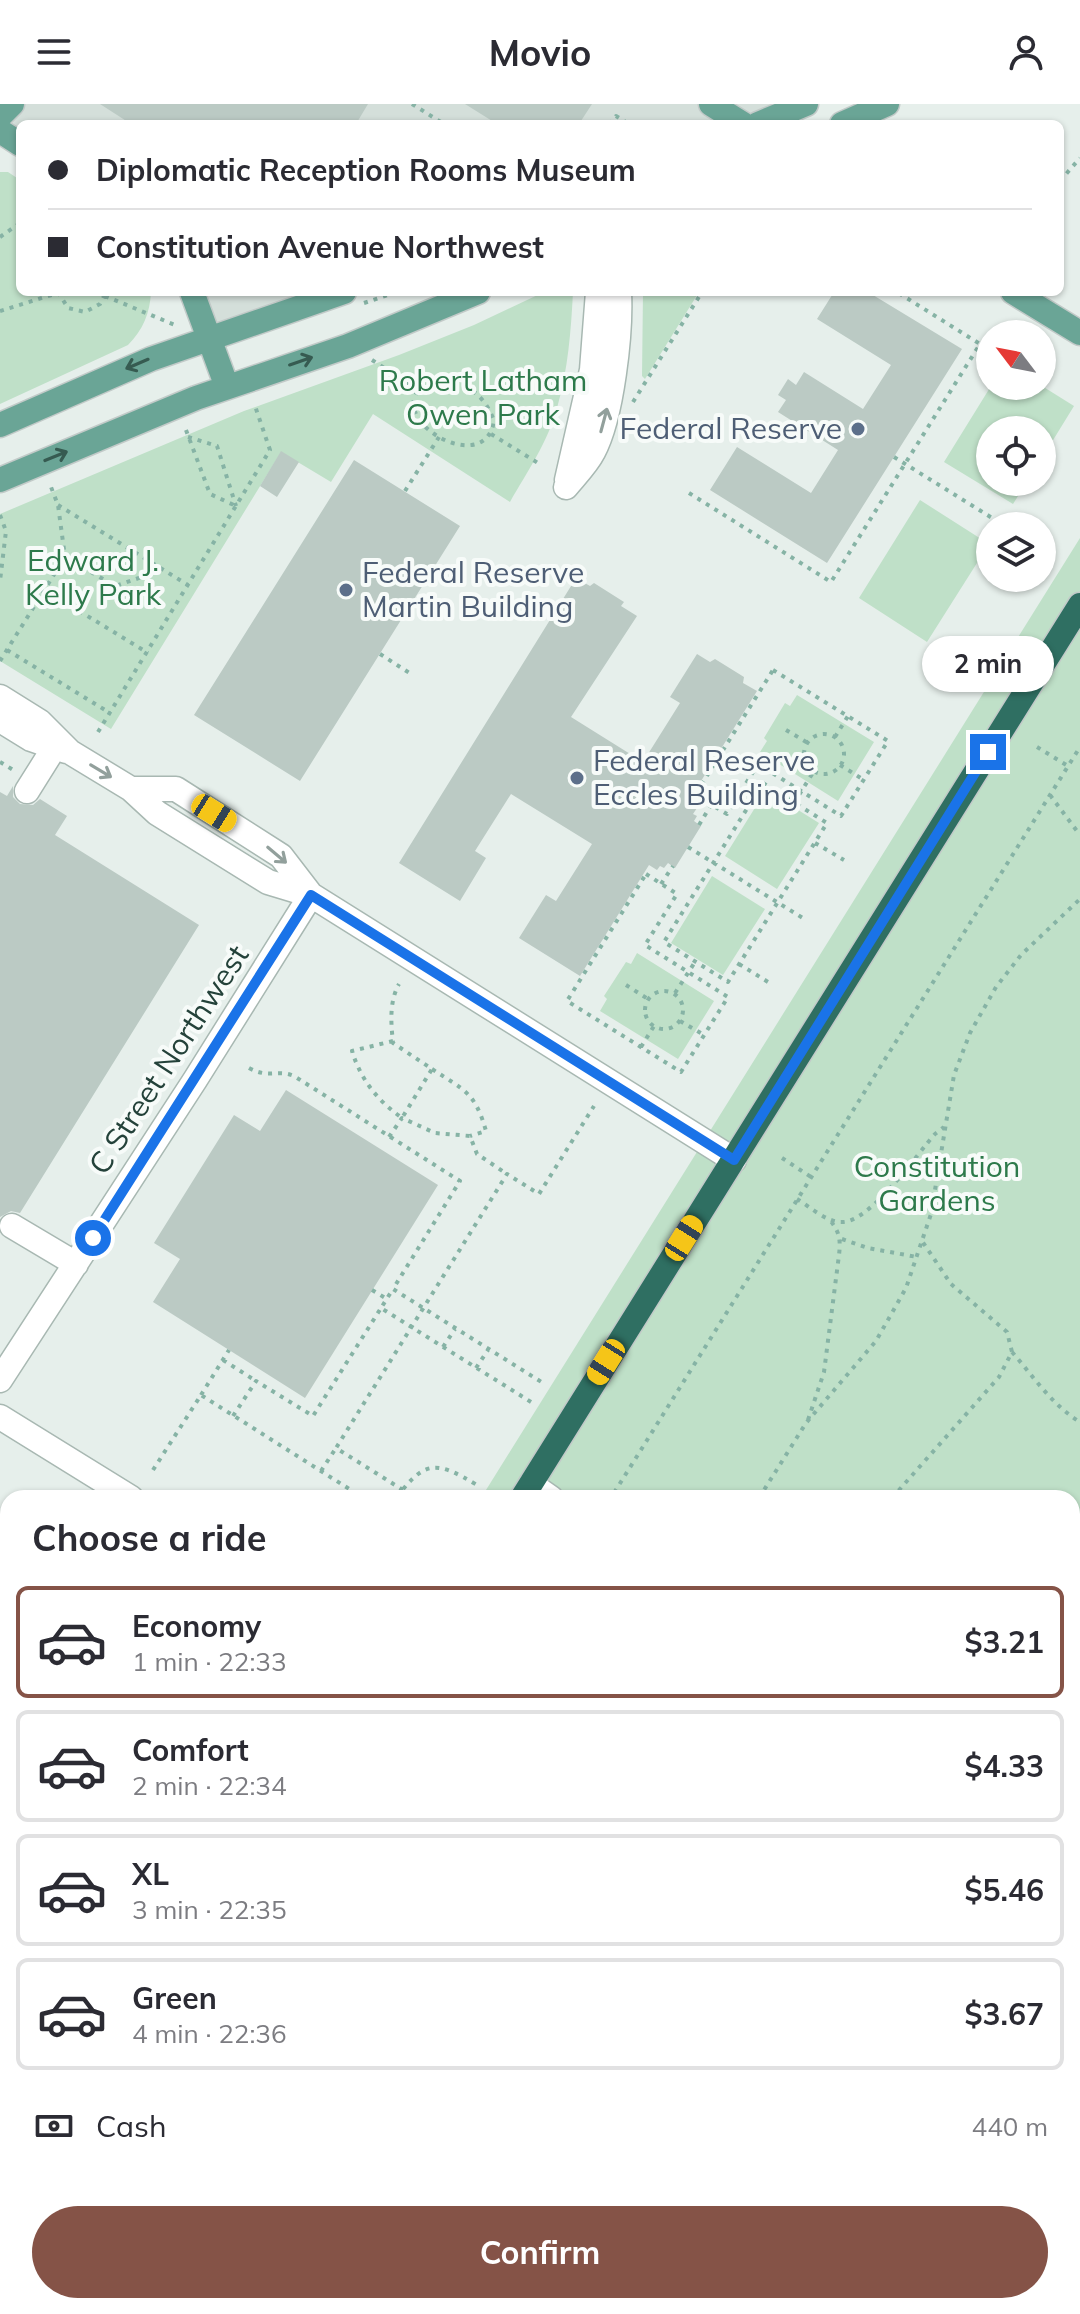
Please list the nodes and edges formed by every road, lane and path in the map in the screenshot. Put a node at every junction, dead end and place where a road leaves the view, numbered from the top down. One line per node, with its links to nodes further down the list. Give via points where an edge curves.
1 (12, 104): 6 (main road)
2 (412, 104): 7 (path)
3 (711, 104): 8 (main road)
4 (887, 104): 10 (main road)
5 (802, 105): 9 (main road)
6 (0, 116)
7 (438, 120)
8 (737, 120)
9 (767, 120)
10 (851, 120)
11 (1080, 158): 12 (path)
12 (1064, 176)
13 (48, 296): 25 (path)
14 (60, 296): 15 (path, via 68,308 85,312)
15 (104, 296)
16 (110, 296): 26 (path)
17 (194, 296): 28 (main road)
18 (332, 296): 28 (main road)
19 (468, 296): 30 (main road, one-way to 19, via 348,346)
20 (598, 296): 21 (street, one-way to 21, via 592,370 566,487 594,452 604,419 615,363)
21 (619, 296)
22 (699, 296): 32 (path)
23 (903, 296): 41 (path, via 980,344)
24 (1020, 296): 27 (main road)
25 (0, 311)
26 (175, 325)
27 (1080, 333)
28 (210, 337): 30 (main road); 34 (main road, one-way to 34)
29 (372, 360): 31 (path)
30 (227, 387): 42 (main road, one-way to 30)
31 (418, 390): 36 (path, via 435,379 460,383 490,409); 38 (path, via 417,416)
32 (633, 402)
33 (254, 403): 47 (path, via 270,450)
34 (0, 425)
35 (186, 430): 37 (path)
36 (491, 434): 38 (path, via 471,445); 40 (path)
37 (188, 437): 47 (path, via 210,494); 47 (path, via 217,446)
38 (439, 437): 44 (path)
39 (894, 457): 41 (path)
40 (538, 463)
41 (905, 464): 45 (path, via 831,582); 48 (path)
42 (0, 480)
43 (51, 487): 46 (path)
44 (405, 491)
45 (689, 493)
46 (58, 505): 51 (path); 52 (path)
47 (236, 506): 54 (path)
48 (982, 512)
49 (0, 515): 50 (path)
50 (3, 533): 53 (path)
51 (65, 557): 52 (path, via 115,586); 55 (path)
52 (163, 570): 54 (path)
53 (0, 581)
54 (188, 585): 58 (path)
55 (45, 590): 57 (path); 58 (path)
56 (1080, 605): 115 (highway)
57 (7, 650): 60 (path); 63 (path)
58 (148, 653): 63 (path)
59 (380, 654): 61 (path)
60 (0, 661)
61 (411, 674)
62 (0, 697): 72 (street, via 40,722)
63 (110, 713): 67 (path)
64 (848, 716): 68 (path); 76 (path, via 888,741); 81 (path, via 773,670 695,795)
65 (0, 720): 72 (street)
66 (786, 730): 69 (path)
67 (98, 732)
68 (835, 737): 69 (path, via 822,734); 73 (path, via 843,747)
69 (808, 743): 75 (path, via 805,758)
70 (1037, 747): 74 (path)
71 (1080, 747): 74 (path)
72 (62, 750): 77 (street); 90 (street, one-way to 90, via 131,789 176,789 281,856)
73 (840, 765): 75 (path, via 830,773); 76 (path)
74 (1068, 766): 79 (path)
75 (814, 770): 78 (path)
76 (864, 780): 78 (path, via 841,816)
77 (27, 791)
78 (801, 791): 80 (path); 81 (path, via 758,764 727,814)
79 (1050, 795): 83 (path); 117 (path)
80 (794, 803): 84 (path, via 827,823); 87 (path, via 763,783)
81 (711, 805): 82 (path)
82 (699, 825)
83 (1080, 835)
84 (815, 843): 86 (path); 92 (path)
85 (688, 847): 87 (path)
86 (844, 860)
87 (714, 862): 92 (path); 94 (path, via 664,942)
88 (673, 866): 89 (path)
89 (661, 884): 96 (path, via 677,894 645,945); 106 (path, via 646,874 567,1001)
90 (311, 895): 115 (street); 124 (street, C Street Northwest)
91 (1080, 899): 111 (path, via 1021,955 996,987 954,1075)
92 (778, 902): 93 (path); 95 (path)
93 (806, 920)
94 (695, 962): 95 (path, via 728,982); 96 (path)
95 (739, 964): 97 (path)
96 (688, 972): 100 (path); 104 (path, via 728,997)
97 (768, 982)
98 (399, 984): 105 (path, via 391,1014)
99 (626, 985): 101 (path)
100 (675, 993): 101 (path, via 662,990); 102 (path, via 684,1009)
101 (648, 999): 103 (path, via 645,1014)
102 (680, 1021): 103 (path, via 670,1029); 104 (path)
103 (654, 1026): 106 (path)
104 (704, 1035): 106 (path, via 681,1072)
105 (393, 1041): 108 (path); 110 (path, via 352,1051 368,1086)
106 (641, 1047)
107 (249, 1068): 113 (path, via 262,1075 294,1076)
108 (432, 1069): 110 (path); 112 (path, via 471,1094 486,1131)
109 (594, 1106): 116 (path, via 539,1194)
110 (402, 1118): 112 (path, via 435,1133); 113 (path)
111 (945, 1126): 119 (path, via 856,1219); 122 (path)
112 (470, 1136): 116 (path, via 477,1154)
113 (389, 1137): 125 (path, via 460,1181)
114 (782, 1158): 117 (path)
115 (734, 1160): 154 (highway)
116 (507, 1174): 129 (path)
117 (811, 1177): 118 (path)
118 (797, 1199): 119 (path); 155 (path)
119 (829, 1219): 121 (path)
120 (12, 1226): 124 (street)
121 (841, 1239): 123 (path); 146 (path, via 824,1372)
122 (922, 1241): 123 (path); 135 (path, via 951,1284 1007,1332)
123 (917, 1257): 146 (path, via 900,1301 876,1341)
124 (76, 1264): 138 (street, C Street Northwest)
125 (393, 1289): 127 (path); 129 (path)
126 (372, 1290): 127 (path)
127 (387, 1299): 128 (path)
128 (381, 1308): 130 (path); 139 (path, via 313,1416)
129 (422, 1308): 130 (path); 131 (path)
130 (410, 1327): 132 (path); 147 (path)
131 (455, 1329): 132 (path); 133 (path)
132 (443, 1347): 137 (path)
133 (488, 1349): 137 (path); 140 (path)
134 (229, 1350): 136 (path)
135 (1012, 1352): 145 (path, via 1048,1395); 157 (path, via 999,1377)
136 (223, 1360): 139 (path); 141 (path)
137 (476, 1368): 142 (path)
138 (0, 1380)
139 (256, 1381): 143 (path)
140 (543, 1383)
141 (201, 1395): 143 (path); 148 (path)
142 (531, 1402)
143 (233, 1416): 149 (path)
144 (0, 1417): 151 (street)
145 (1080, 1422)
146 (806, 1423): 156 (path)
147 (336, 1448): 149 (path); 153 (path)
148 (153, 1470)
149 (321, 1471): 152 (path)
150 (477, 1485): 153 (path, via 440,1466 427,1467)
151 (118, 1490)
152 (351, 1490)
153 (403, 1490)
154 (527, 1490)
155 (616, 1490)
156 (764, 1490)
157 (899, 1490)

